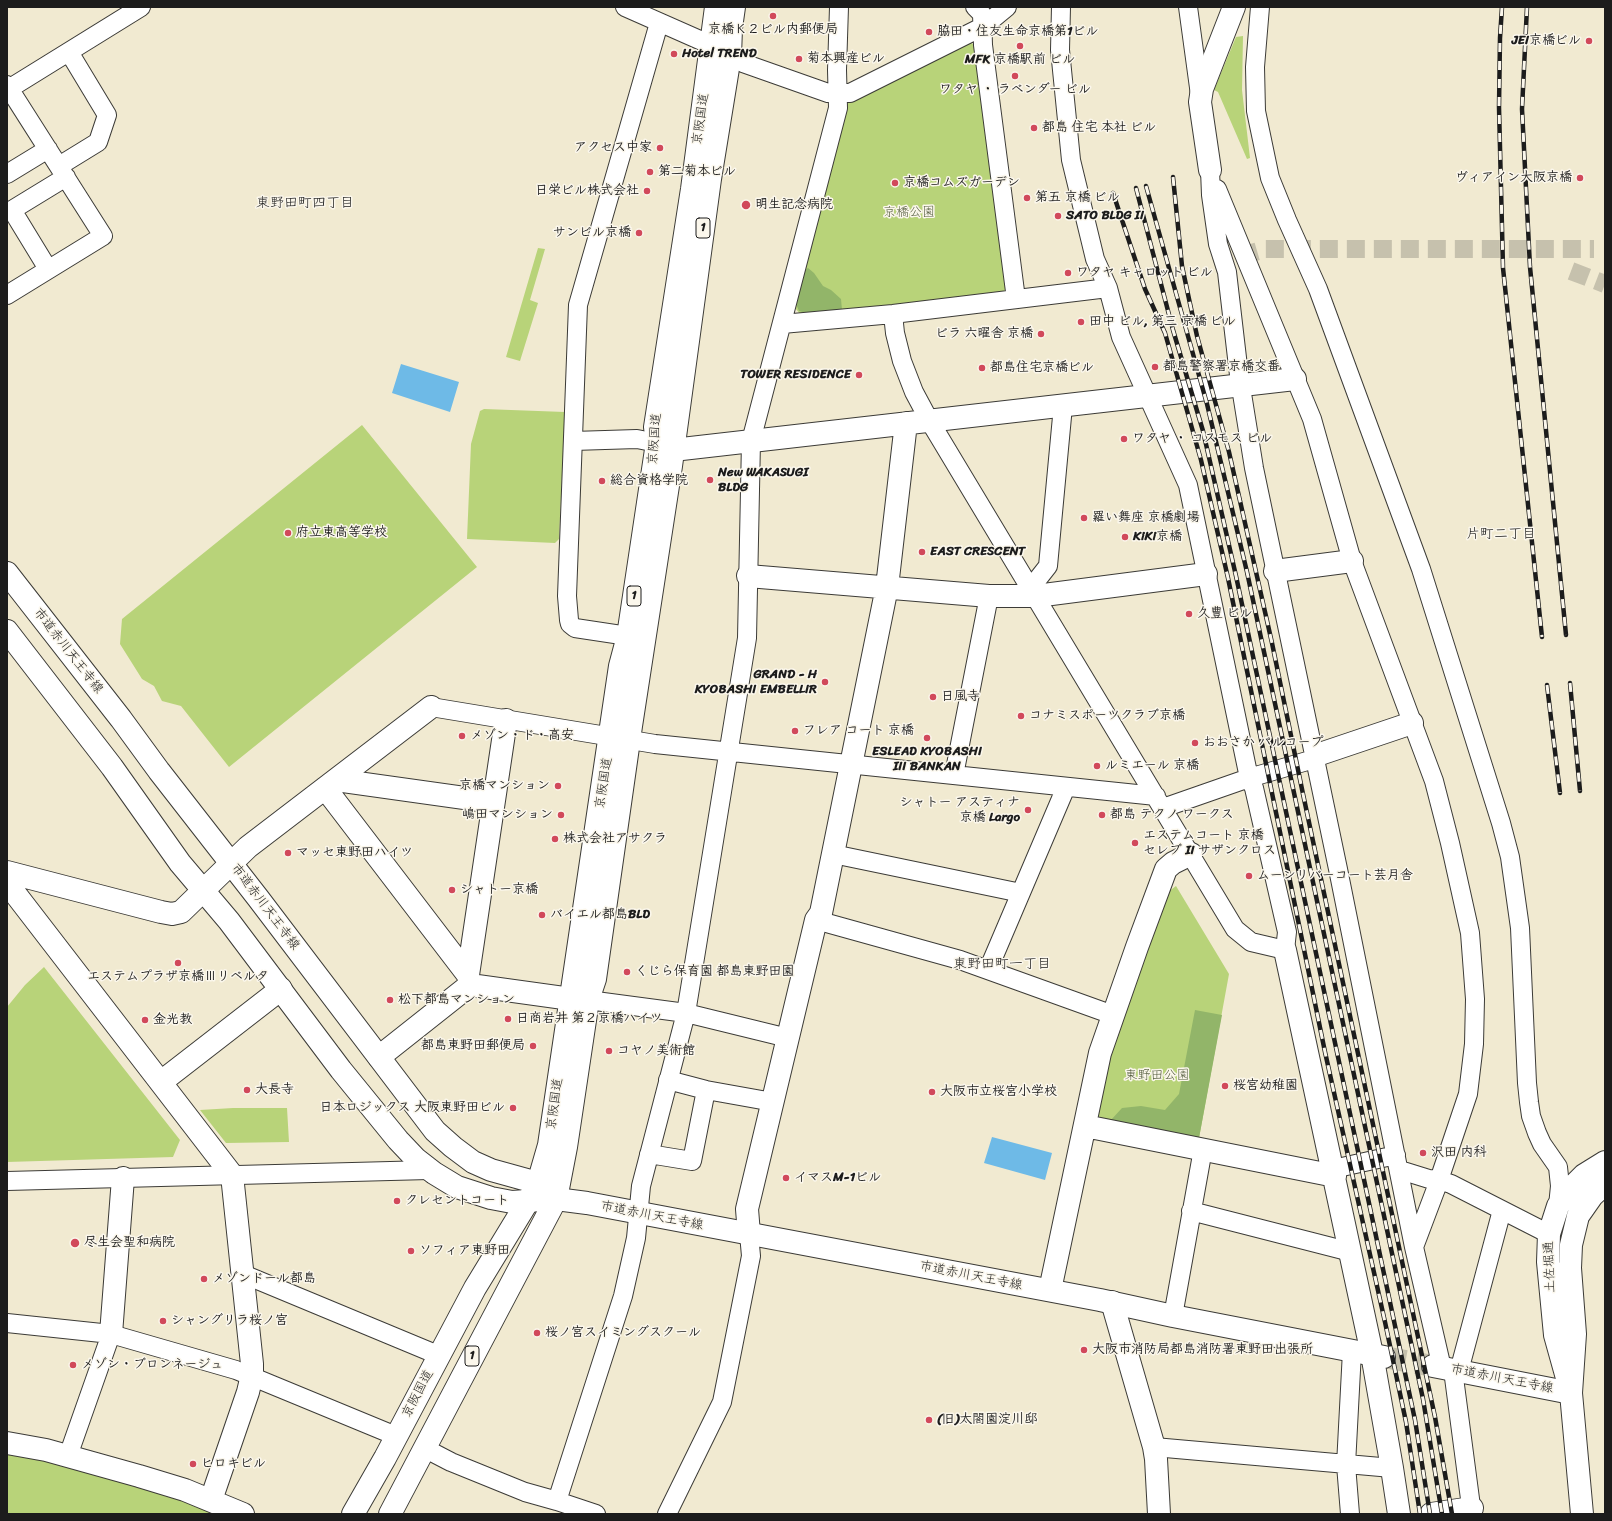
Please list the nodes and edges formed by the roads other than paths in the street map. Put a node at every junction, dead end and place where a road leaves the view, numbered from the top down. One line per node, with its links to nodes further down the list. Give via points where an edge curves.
1 (141, 7): 14 (street)
2 (625, 7): 11 (street)
3 (716, 7): 13 (main road, 京阪国道 / 1)
4 (734, 7): 15 (main road, 京阪国道 / 1)
5 (839, 7): 17 (street)
6 (975, 7): 12 (street, via 982,14)
7 (1007, 7): 12 (street)
8 (1061, 7): 24 (street, via 1060,50 1071,160 1095,259)
9 (1188, 7): 18 (street)
10 (1246, 9): 18 (main road, via 1202,89); 96 (street, via 1255,67 1256,111 1270,178 1318,289 1421,569 1510,857 1520,928 1529,1102 1537,1133 1558,1167)
11 (659, 23): 13 (street); 35 (street, via 578,305)
12 (984, 26): 17 (street, via 850,93); 26 (street, via 983,45)
13 (711, 45): 15 (street); 37 (main road, 京阪国道 / 1, via 691,197 655,428)
14 (69, 52): 16 (street); 21 (street, via 107,115 98,142)
15 (730, 56): 17 (street, via 748,65 828,93); 37 (main road, 京阪国道 / 1)
16 (8, 88): 19 (street)
17 (839, 93): 28 (street, via 837,112)
18 (1200, 102): 20 (main road)
19 (48, 149): 21 (street); 22 (street)
20 (1210, 170): 29 (street); 30 (street, via 1218,244 1227,272)
21 (62, 172): 23 (street, via 12,210); 23 (street, via 103,236)
22 (7, 174)
23 (48, 269): 25 (street)
24 (1108, 288): 26 (street); 31 (street, via 1121,337)
25 (7, 295)
26 (1016, 298): 27 (street)
27 (893, 314): 28 (street); 33 (street, via 902,361)
28 (782, 324): 36 (street)
29 (1296, 379): 30 (main road); 38 (street, via 1312,419)
30 (1240, 386): 31 (main road); 39 (street)
31 (1148, 396): 32 (main road); 41 (street, via 1188,485)
32 (1062, 406): 33 (main road); 45 (street, via 1048,566 1037,580)
33 (929, 420): 34 (main road); 45 (street)
34 (906, 423): 36 (main road); 43 (main road)
35 (573, 441): 37 (street, via 637,439); 47 (street, via 567,596 570,624 575,628)
36 (751, 441): 37 (main road); 42 (street)
37 (665, 446): 47 (main road, 京阪国道 / 1); 51 (main road, 京阪国道 / 1)
38 (1352, 562): 39 (main road); 50 (street)
39 (1275, 571): 53 (street)
40 (7, 573): 63 (main road, 市道赤川天王寺線)
41 (1206, 574): 45 (main road); 56 (street)
42 (748, 576): 43 (main road); 52 (street, via 747,638)
43 (886, 587): 44 (main road); 54 (main road)
44 (989, 596): 45 (main road); 55 (street)
45 (1036, 596): 60 (street)
46 (7, 631): 66 (main road, via 112,767)
47 (628, 636): 51 (main road, 京阪国道 / 1, via 620,666)
48 (431, 707): 49 (street); 57 (main road)
49 (506, 720): 51 (street); 59 (main road)
50 (1412, 723): 53 (main road, via 1320,754); 91 (street, via 1434,781 1464,902 1470,934 1475,999 1474,1044 1468,1094)
51 (620, 738): 52 (street); 73 (main road, 京阪国道 / 1)
52 (728, 751): 54 (street); 74 (street)
53 (1314, 759): 56 (street); 86 (street)
54 (852, 765): 55 (street); 61 (main road)
55 (954, 775): 58 (street)
56 (1249, 778): 60 (street); 69 (street, via 1254,788 1287,932)
57 (330, 784): 59 (main road); 63 (main road, via 248,847); 71 (main road)
58 (1066, 786): 60 (street); 67 (street)
59 (493, 802): 71 (main road)
60 (1160, 802): 62 (street)
61 (833, 854): 67 (street); 68 (main road, via 821,913)
62 (1191, 854): 69 (street, via 1240,934 1251,942); 75 (main road, via 1166,869)
63 (232, 863): 66 (main road); 77 (main road, 市道赤川天王寺線)
64 (7, 872): 66 (main road, via 167,914 181,912)
65 (7, 883): 79 (main road)
66 (203, 892): 72 (main road, via 229,921)
67 (1021, 893): 70 (street)
68 (816, 920): 70 (street); 76 (main road)
69 (1285, 950): 88 (main road)
70 (988, 970): 75 (street)
71 (469, 980): 73 (main road); 77 (main road)
72 (281, 989): 79 (main road); 87 (main road, via 341,1070 398,1140)
73 (579, 1000): 74 (street); 94 (main road, 京阪国道 / 1, via 549,1145); 95 (main road, 京阪国道 / 1, via 566,1147)
74 (686, 1013): 76 (street); 78 (street)
75 (1113, 1015): 82 (main road, via 1100,1053)
76 (788, 1038): 81 (main road)
77 (379, 1057): 94 (main road, 市道赤川天王寺線, via 435,1131 453,1147 473,1162)
78 (668, 1080): 80 (street); 84 (street)
79 (161, 1082): 89 (main road)
80 (706, 1090): 81 (street); 84 (street, via 692,1161)
81 (773, 1102): 100 (main road, via 747,1209)
82 (1085, 1126): 83 (main road); 105 (main road)
83 (1203, 1149): 88 (main road); 98 (street)
84 (649, 1154): 99 (street)
85 (1605, 1162): 96 (main road, 土佐堀通, via 1584,1175)
86 (1398, 1163): 88 (street); 91 (street, via 1429,1180); 102 (street)
87 (429, 1170): 89 (street); 94 (main road, via 457,1187 512,1202)
88 (1334, 1173): 103 (main road)
89 (232, 1175): 90 (street); 104 (main road)
90 (123, 1178): 92 (street); 109 (main road)
91 (1439, 1180): 97 (street); 102 (street)
92 (7, 1181)
93 (1605, 1184): 114 (main road, 土佐堀通, via 1592,1196 1578,1216 1571,1245 1570,1268 1575,1334)
94 (533, 1192): 95 (main road, 市道赤川天王寺線); 111 (main road, 京阪国道 / 1)
95 (556, 1198): 99 (main road, 市道赤川天王寺線); 118 (main road, 京阪国道 / 1)
96 (1558, 1206): 101 (main road, 土佐堀通)
97 (1502, 1210): 101 (street); 112 (street)
98 (1191, 1211): 103 (street); 107 (street)
99 (638, 1213): 100 (main road, 市道赤川天王寺線); 123 (street, via 636,1238 623,1296)
100 (749, 1234): 105 (main road, 市道赤川天王寺線); 129 (street, via 751,1256 722,1402)
101 (1549, 1234): 114 (main road, 土佐堀通, via 1548,1262 1555,1336)
102 (1414, 1247): 112 (street)
103 (1350, 1252): 110 (main road)
104 (243, 1274): 111 (street); 113 (main road)
105 (1050, 1290): 106 (main road, 市道赤川天王寺線)
106 (1112, 1302): 107 (main road, 市道赤川天王寺線); 117 (main road)
107 (1173, 1316): 110 (main road, 市道赤川天王寺線)
108 (7, 1323): 109 (street)
109 (111, 1334): 113 (street); 119 (street)
110 (1370, 1354): 120 (street); 121 (main road)
111 (438, 1355): 115 (main road, 京阪国道 / 1)
112 (1447, 1369): 114 (main road, 市道赤川天王寺線); 124 (street)
113 (252, 1376): 115 (street); 122 (main road)
114 (1571, 1392): 134 (main road, 土佐堀通)
115 (396, 1436): 126 (main road, 京阪国道 / 1)
116 (7, 1443): 119 (main road)
117 (1154, 1447): 120 (street); 130 (main road)
118 (424, 1448): 123 (street, via 458,1465 525,1492); 127 (main road, 京阪国道 / 1)
119 (68, 1456): 122 (main road, via 160,1482)
120 (1346, 1465): 121 (street); 131 (street)
121 (1392, 1468): 132 (main road)
122 (211, 1500): 125 (main road)
123 (557, 1501): 128 (street)
124 (1472, 1511): 133 (main road)
125 (243, 1514)
126 (352, 1514)
127 (390, 1514)
128 (596, 1514)
129 (667, 1514)
130 (1159, 1514)
131 (1350, 1514)
132 (1398, 1514)
133 (1432, 1514)
134 (1582, 1514)

